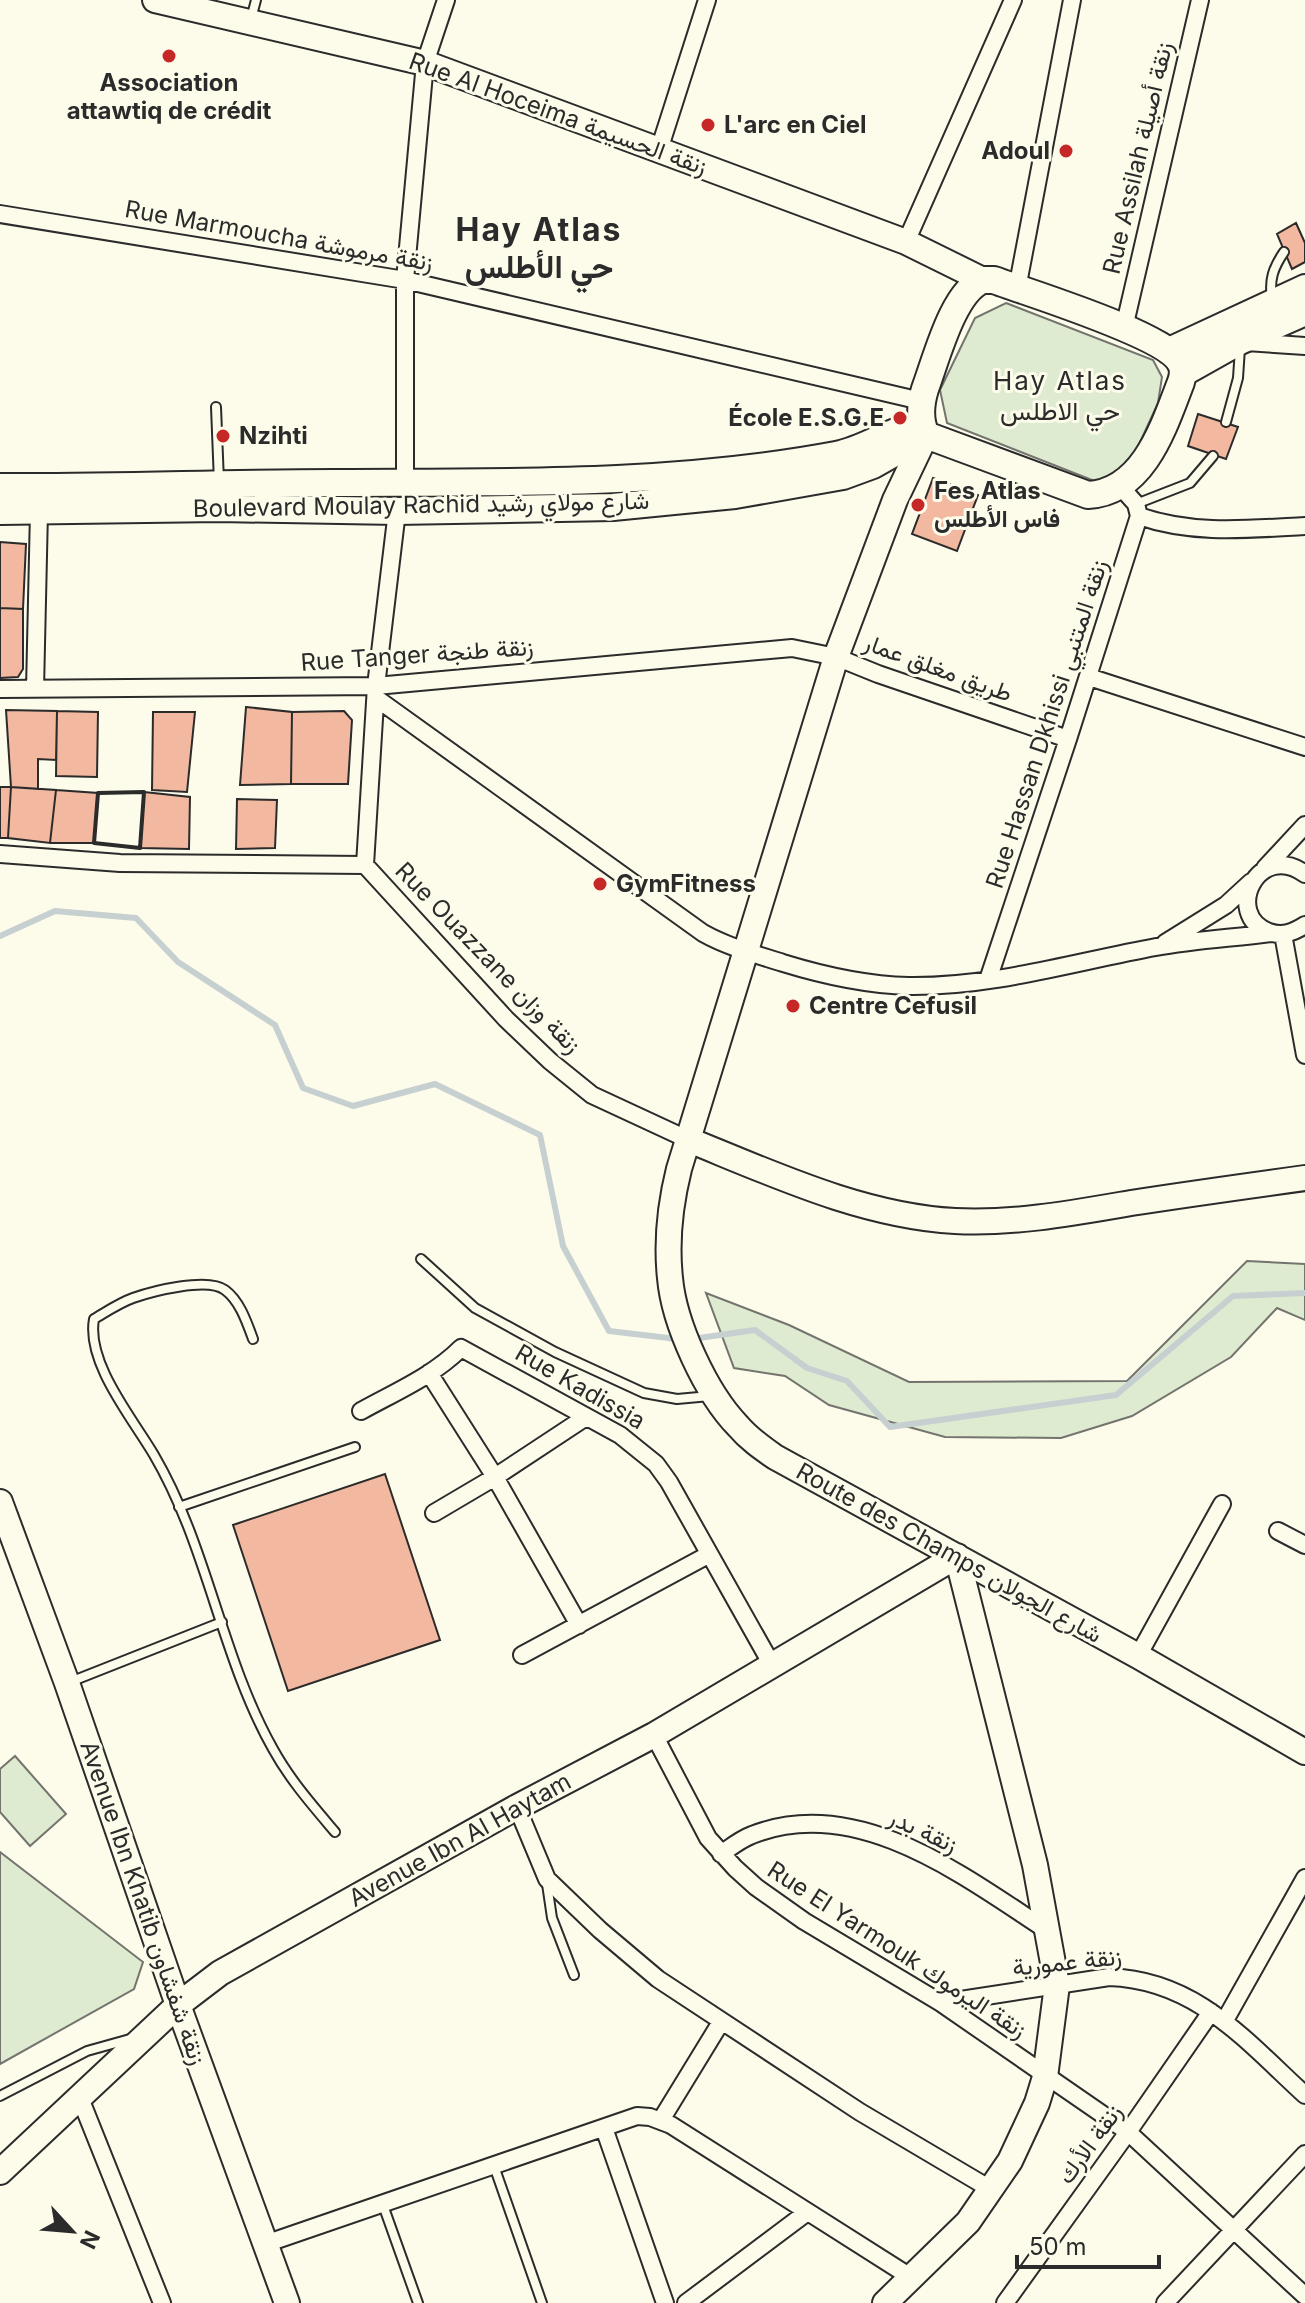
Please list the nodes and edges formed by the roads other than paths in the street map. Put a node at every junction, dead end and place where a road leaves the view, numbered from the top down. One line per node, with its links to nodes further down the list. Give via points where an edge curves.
1 (155, 0): 7 (street, Rue Al Hoceima زنقة الحسيمة)
2 (446, 0): 8 (street)
3 (707, 0): 9 (street)
4 (1013, 0): 11 (street)
5 (1072, 0): 16 (street)
6 (1200, 0): 19 (street, Rue Assilah زنقة أصيلة)
7 (253, 11): 8 (street, Rue Al Hoceima زنقة الحسيمة)
8 (425, 63): 9 (street, Rue Al Hoceima زنقة الحسيمة); 13 (street)
9 (659, 150): 11 (street, Rue Al Hoceima زنقة الحسيمة)
10 (0, 214): 13 (street, Rue Marmoucha زنقة مرموشة)
11 (906, 242): 14 (street, Rue Al Hoceima زنقة الحسيمة)
12 (1284, 252): 17 (lane, via 1270,283)
13 (405, 280): 25 (street, Rue Marmoucha زنقة مرموشة); 29 (street)
14 (983, 280): 16 (main road); 25 (main road, via 962,297 951,321)
15 (1305, 288): 17 (main road)
16 (1017, 289): 19 (main road)
17 (1273, 303): 22 (main road)
18 (1305, 312): 20 (main road)
19 (1124, 328): 22 (main road)
20 (1240, 341): 21 (street); 23 (main road); 26 (lane, via 1238,378)
21 (1305, 346)
22 (1169, 351): 23 (main road)
23 (1183, 373): 31 (main road)
24 (216, 407): 28 (lane)
25 (923, 420): 29 (main road, Boulevard Moulay Rachid شارع مولاي رشيد, via 839,454 658,478); 31 (main road, via 1088,495 1106,492); 34 (main road, Boulevard Moulay Rachid شارع مولاي رشيد, via 873,465 843,476 735,495 613,507); 36 (street, Route des Champs شارع الجولان)
26 (1226, 422)
27 (1213, 456): 31 (lane, via 1190,483)
28 (219, 483): 29 (main road, Boulevard Moulay Rachid شارع مولاي رشيد); 30 (main road, Boulevard Moulay Rachid شارع مولاي رشيد)
29 (405, 483)
30 (0, 487)
31 (1132, 502): 35 (street, via 1180,527 1222,531); 37 (street, Rue Hassan Dkhissi زنقة المتنبي)
32 (0, 511): 33 (main road, Boulevard Moulay Rachid شارع مولاي رشيد)
33 (39, 511): 34 (main road, Boulevard Moulay Rachid شارع مولاي رشيد); 39 (street)
34 (397, 511): 40 (street)
35 (1305, 526)
36 (836, 657): 40 (street, Rue Tanger زنقة طنجة, via 769,648); 41 (street, طريق مغلق عمار); 50 (street, Route des Champs شارع الجولان)
37 (1089, 677): 41 (street, Rue Hassan Dkhissi زنقة المتنبي); 42 (street)
38 (0, 689): 39 (street, Rue Tanger زنقة طنجة)
39 (35, 689): 40 (street, Rue Tanger زنقة طنجة)
40 (376, 692): 45 (street); 50 (street, via 683,920)
41 (1068, 739): 51 (street, Rue Hassan Dkhissi زنقة المتنبي)
42 (1305, 747)
43 (1305, 825): 47 (street)
44 (0, 854): 45 (street, Rue Ouazzane زنقة وزان, via 120,863)
45 (365, 865): 53 (street, Rue Ouazzane زنقة وزان, via 550,1061 592,1095)
46 (1305, 874): 47 (street, via 1284,865)
47 (1257, 876): 48 (street, via 1247,900 1249,911 1261,928); 49 (street, via 1226,905)
48 (1292, 931): 49 (street); 52 (street)
49 (1157, 947): 51 (street)
50 (746, 951): 51 (street, via 869,982 906,986); 53 (street, Route des Champs شارع الجولان)
51 (988, 980)
52 (1305, 1055)
53 (689, 1140): 54 (street, via 857,1201 953,1221 1029,1218); 58 (street, Route des Champs شارع الجولان, via 671,1202 670,1282 689,1343)
54 (1305, 1178)
55 (421, 1259): 58 (lane, via 475,1308 644,1393 677,1399)
56 (253, 1339): 65 (lane, via 243,1313 227,1291 215,1285 133,1298 94,1319 93,1339 118,1401 154,1454)
57 (429, 1373): 59 (street, Rue Kadissia); 60 (street, Rue Kadissia, via 461,1348); 62 (street)
58 (711, 1388): 70 (street, Route des Champs شارع الجولان, via 736,1425 775,1457)
59 (361, 1411)
60 (586, 1417): 62 (street); 69 (street, Rue Kadissia, via 620,1435 656,1464)
61 (355, 1447): 65 (lane)
62 (495, 1477): 66 (street); 72 (street)
63 (0, 1502): 76 (street, Avenue Ibn Khatib زنقة شفشاون)
64 (1222, 1504): 74 (street)
65 (179, 1507): 71 (lane)
66 (434, 1513)
67 (1278, 1531): 68 (street)
68 (1305, 1545)
69 (708, 1555): 72 (street); 75 (street, Rue Kadissia)
70 (957, 1556): 74 (street, Route des Champs شارع الجولان); 75 (street, Avenue Ibn Al Haytam); 84 (street)
71 (222, 1622): 76 (lane); 80 (lane, via 273,1749)
72 (579, 1625): 73 (street)
73 (522, 1655)
74 (1138, 1656): 78 (street, Route des Champs شارع الجولان)
75 (772, 1665): 77 (street, Avenue Ibn Al Haytam)
76 (67, 1683): 88 (street, Avenue Ibn Khatib زنقة شفشاون)
77 (654, 1735): 79 (street, Avenue Ibn Al Haytam); 81 (street, Rue El Yarmouk زنقة اليرموك)
78 (1305, 1752)
79 (517, 1807): 83 (street); 88 (street, Avenue Ibn Al Haytam, via 220,1973)
80 (335, 1832)
81 (721, 1854): 84 (street, زنقة بدر, via 778,1827 841,1827 883,1836 959,1874); 87 (street, Rue El Yarmouk زنقة اليرموك, via 804,1921)
82 (1305, 1878): 89 (street, زنقة الأرك)
83 (547, 1879): 85 (lane, via 552,1918); 90 (street, via 620,1949)
84 (1048, 1931): 86 (street)
85 (574, 1975)
86 (1057, 1985): 87 (street, زنقة عمورية); 89 (street, زنقة عمورية, via 1135,1978 1182,1994); 92 (street)
87 (941, 2003): 92 (street, Rue El Yarmouk زنقة اليرموك)
88 (178, 2005): 91 (street, Avenue Ibn Al Haytam); 106 (street, Avenue Ibn Khatib زنقة شفشاون)
89 (1218, 2017): 93 (street, زنقة عمورية); 98 (street, زنقة الأرك)
90 (721, 2022): 96 (street); 102 (street)
91 (146, 2034): 94 (lane, via 87,2051); 95 (street, Avenue Ibn Al Haytam)
92 (1045, 2077): 98 (street, Rue El Yarmouk زنقة اليرموك); 102 (street, via 1023,2136)
93 (1305, 2095)
94 (0, 2096)
95 (80, 2098): 101 (street, Avenue Ibn Al Haytam); 109 (street)
96 (661, 2120): 97 (street, via 637,2116); 104 (street)
97 (604, 2128): 100 (street); 113 (street)
98 (1128, 2132): 105 (street, Rue El Yarmouk زنقة اليرموك); 116 (street, زنقة الأرك)
99 (1305, 2154): 105 (street)
100 (494, 2166): 103 (street); 112 (lane)
101 (0, 2172)
102 (992, 2190): 107 (street)
103 (383, 2205): 106 (street); 111 (lane)
104 (806, 2213): 107 (street); 114 (street)
105 (1233, 2229): 108 (street, Rue El Yarmouk زنقة اليرموك); 117 (street)
106 (265, 2244): 110 (street, Avenue Ibn Khatib زنقة شفشاون)
107 (912, 2278): 115 (street)
108 (1305, 2296)
109 (162, 2303)
110 (287, 2303)
111 (418, 2303)
112 (542, 2303)
113 (665, 2303)
114 (686, 2303)
115 (885, 2303)
116 (1005, 2303)
117 (1165, 2303)

